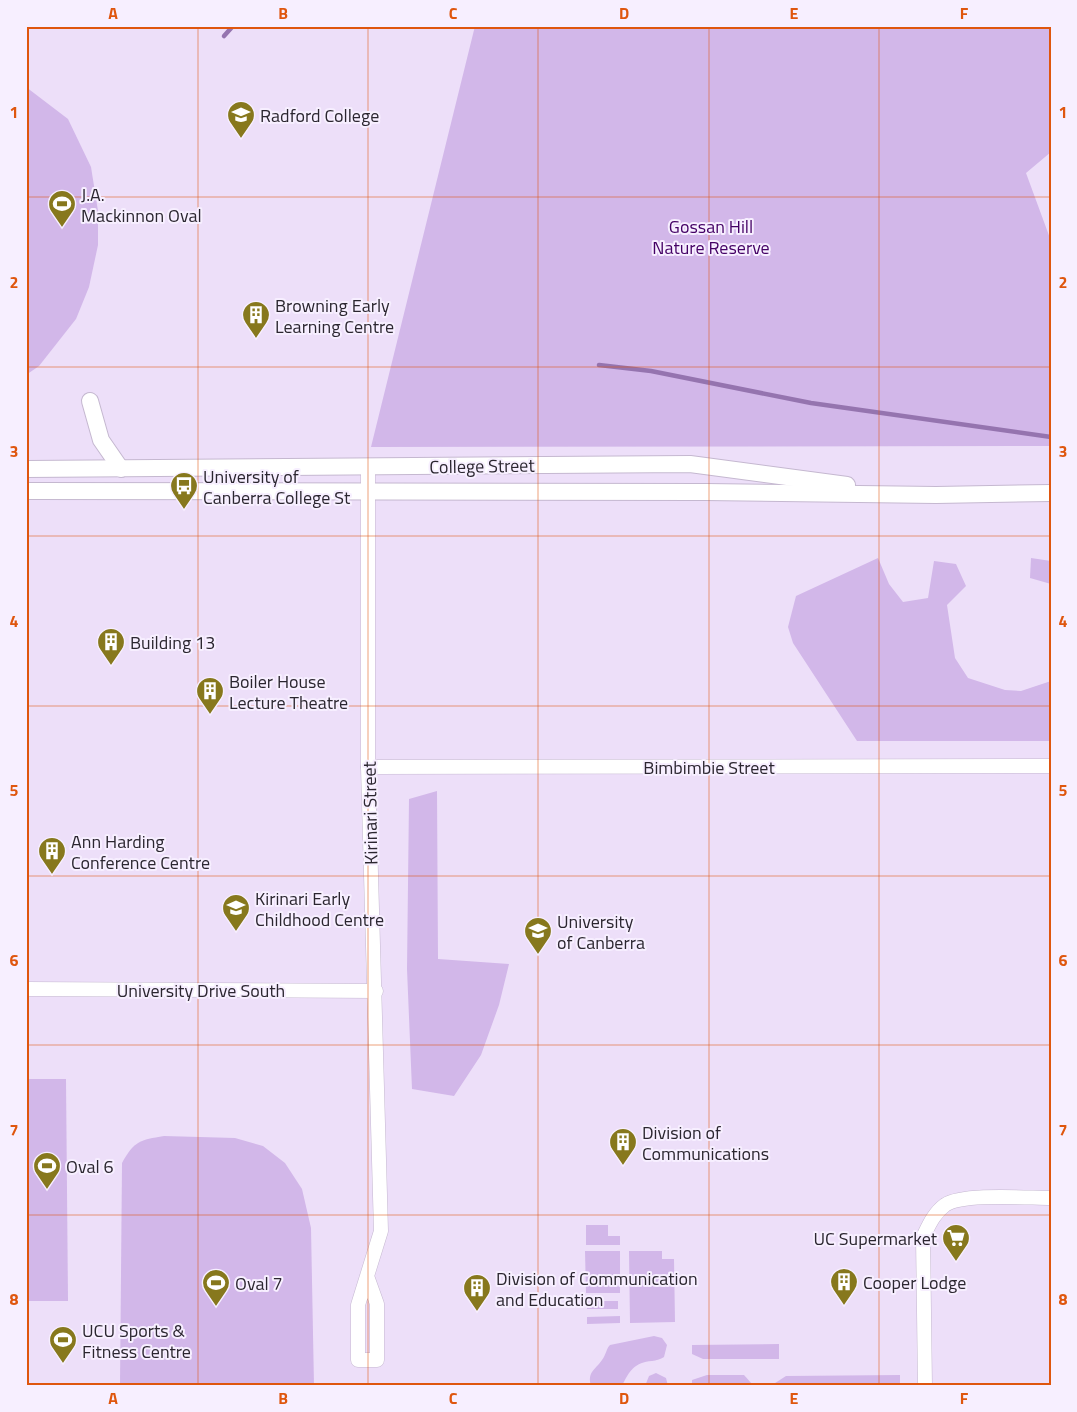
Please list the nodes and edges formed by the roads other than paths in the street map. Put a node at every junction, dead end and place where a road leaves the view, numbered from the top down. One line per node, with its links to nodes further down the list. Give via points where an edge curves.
1 (90, 401): 3 (street, via 101,440)
2 (368, 466): 3 (street, College Street); 6 (street, Kirinari Street); 8 (street, College Street, via 690,464)
3 (121, 468): 4 (street, College Street)
4 (26, 469)
5 (26, 491): 6 (street, College Street)
6 (368, 492): 8 (street, College Street); 10 (street, Kirinari Street)
7 (1051, 493): 8 (street, College Street)
8 (936, 495)
9 (1051, 766): 10 (street, Bimbimbie Street)
10 (368, 767): 12 (street, Kirinari Street)
11 (26, 989): 12 (street, University Drive South)
12 (376, 990): 14 (street, Kirinari Street, via 381,1231)
13 (1051, 1198): 15 (street, via 968,1198 947,1204 933,1217 923,1237)
14 (367, 1276): 14 (street, Kirinari Street, via 378,1304 378,1360 358,1360 358,1305)
15 (925, 1386)

